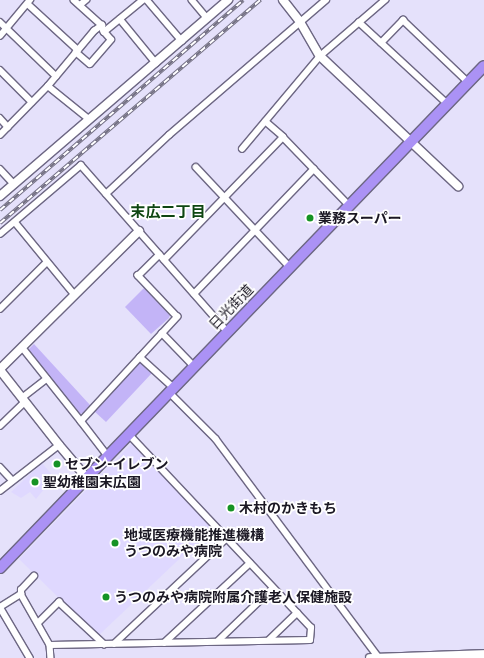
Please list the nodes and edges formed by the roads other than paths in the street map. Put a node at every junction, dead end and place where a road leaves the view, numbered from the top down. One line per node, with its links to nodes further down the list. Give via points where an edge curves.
1 (74, 0): 11 (street)
2 (86, 0): 11 (street)
3 (143, 0): 13 (street)
4 (147, 0): 21 (street)
5 (192, 0): 12 (street)
6 (228, 0): 12 (street)
7 (283, 0): 15 (street)
8 (326, 0): 15 (street)
9 (385, 0): 16 (street)
10 (29, 2): 18 (street); 23 (street)
11 (80, 5): 17 (street)
12 (207, 18): 21 (street)
13 (120, 20): 19 (street); 25 (street)
14 (0, 22): 18 (street)
15 (300, 22): 24 (street); 46 (street)
16 (359, 22): 22 (street); 24 (street)
17 (102, 25): 19 (street); 23 (street)
18 (7, 29): 20 (street); 28 (street)
19 (104, 32): 23 (street, via 111,40 90,64)
20 (0, 36)
21 (182, 41): 25 (street)
22 (381, 43): 29 (street, via 403,20); 32 (street)
23 (77, 51): 28 (street)
24 (320, 56): 35 (street); 39 (street)
25 (156, 63): 34 (street)
26 (484, 66): 29 (highway, 日光街道)
27 (0, 70): 31 (street)
28 (56, 76): 30 (street)
29 (468, 82): 32 (highway, 日光街道)
30 (48, 86): 31 (street); 34 (street)
31 (32, 102): 36 (street)
32 (448, 104): 39 (highway, 日光街道)
33 (0, 118): 36 (street)
34 (89, 119): 44 (street)
35 (266, 122): 38 (street); 40 (street)
36 (8, 127): 37 (street)
37 (0, 135)
38 (283, 137): 43 (street); 48 (street)
39 (411, 142): 45 (street); 49 (highway, 日光街道)
40 (242, 149)
41 (196, 167): 48 (street)
42 (0, 169): 44 (street)
43 (314, 169): 49 (street); 52 (street)
44 (14, 184): 47 (street)
45 (458, 186)
46 (106, 194): 50 (street, via 81,165); 51 (street)
47 (0, 196)
48 (224, 197): 52 (street); 55 (street)
49 (349, 206): 57 (highway, 日光街道)
50 (15, 222): 53 (street); 56 (street)
51 (139, 231): 54 (street); 59 (street)
52 (255, 231): 57 (street); 58 (street)
53 (0, 234)
54 (159, 255): 55 (street); 62 (street, via 138,276 177,317)
55 (164, 260): 58 (street)
56 (47, 262): 59 (street); 60 (street)
57 (290, 267): 61 (highway, 日光街道)
58 (194, 294): 61 (street)
59 (75, 295): 63 (street)
60 (1, 306)
61 (227, 332): 65 (highway, 日光街道)
62 (162, 333): 64 (street); 65 (street)
63 (22, 347): 66 (street); 67 (street)
64 (140, 357): 68 (street); 70 (street)
65 (194, 366): 68 (highway, 日光街道)
66 (0, 370): 69 (street)
67 (46, 379): 69 (street); 70 (street)
68 (171, 390): 72 (highway, 日光街道); 98 (street, via 216,439)
69 (23, 400): 71 (street); 73 (street)
70 (81, 421): 74 (street)
71 (0, 426)
72 (129, 435): 74 (highway, 日光街道); 79 (street)
73 (59, 445): 76 (street); 77 (street)
74 (108, 456): 76 (highway, 日光街道)
75 (0, 467): 77 (street)
76 (87, 478): 81 (highway, 日光街道)
77 (12, 480): 78 (street)
78 (0, 490)
79 (227, 538): 80 (street); 92 (street)
80 (250, 563): 83 (street); 90 (street)
81 (0, 568)
82 (34, 576): 84 (street, via 21,590)
83 (273, 588): 86 (street); 89 (street)
84 (21, 594): 85 (street); 87 (street)
85 (0, 607): 95 (street)
86 (297, 613): 88 (street); 88 (street, via 311,628 310,640)
87 (38, 623): 91 (street, via 59,602); 93 (street)
88 (269, 640): 89 (street)
89 (218, 642): 90 (street)
90 (164, 643): 92 (street)
91 (104, 644): 92 (street); 93 (street)
92 (114, 644)
93 (50, 645): 96 (street)
94 (484, 654): 98 (street)
95 (30, 658)
96 (51, 658)
97 (370, 658): 98 (street)
98 (378, 658)

